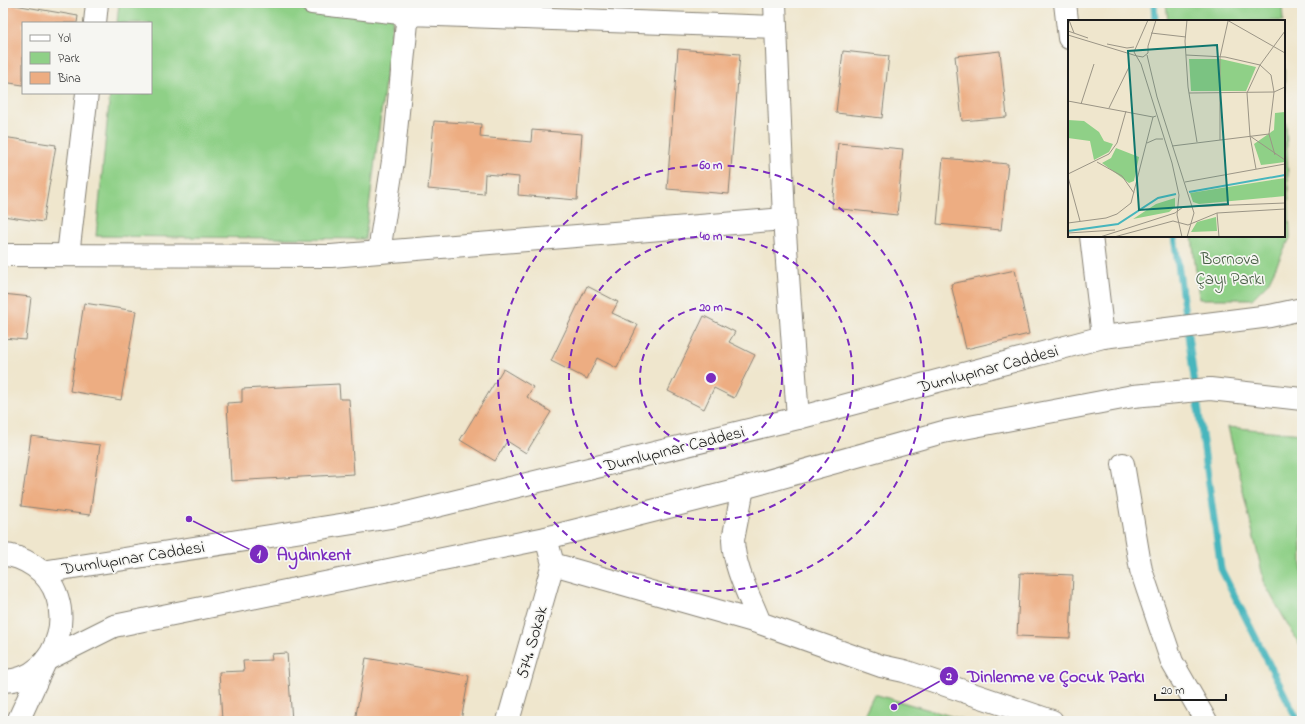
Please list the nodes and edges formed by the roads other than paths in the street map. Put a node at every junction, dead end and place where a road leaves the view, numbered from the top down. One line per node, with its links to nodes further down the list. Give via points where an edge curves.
1 (97, 3): 6 (street)
2 (312, 3): 5 (street)
3 (775, 3): 7 (street)
4 (1065, 3): 8 (street)
5 (409, 9): 7 (street); 12 (street, via 393,161)
6 (95, 22)
7 (776, 27): 10 (street)
8 (1068, 29)
9 (87, 94): 14 (street)
10 (784, 219): 12 (street); 20 (street)
11 (1091, 237): 16 (street)
12 (379, 252): 14 (street, via 331,256)
13 (3, 255): 14 (street)
14 (68, 256)
15 (1302, 309): 16 (street, Dumlupınar Caddesi, via 1270,316)
16 (1103, 337): 20 (street, Dumlupınar Caddesi)
17 (1210, 389): 18 (street); 19 (street, via 1288,405); 22 (street, via 1133,396 943,432)
18 (1302, 399)
19 (1302, 411)
20 (798, 418): 26 (street, Dumlupınar Caddesi, via 391,517)
21 (1123, 464): 33 (street, via 1141,570 1172,662)
22 (743, 488): 23 (street); 27 (street, via 733,540 734,548 736,561)
23 (546, 538): 25 (street); 28 (street, via 114,626)
24 (3, 555): 26 (street, via 26,561)
25 (553, 564): 27 (street); 31 (street, 574. Sokak)
26 (42, 572): 28 (street, via 54,587 60,605 61,625)
27 (760, 624): 32 (street)
28 (46, 660): 29 (street, via 30,673); 30 (street)
29 (3, 681)
30 (18, 721)
31 (508, 721)
32 (1052, 721)
33 (1206, 721)

